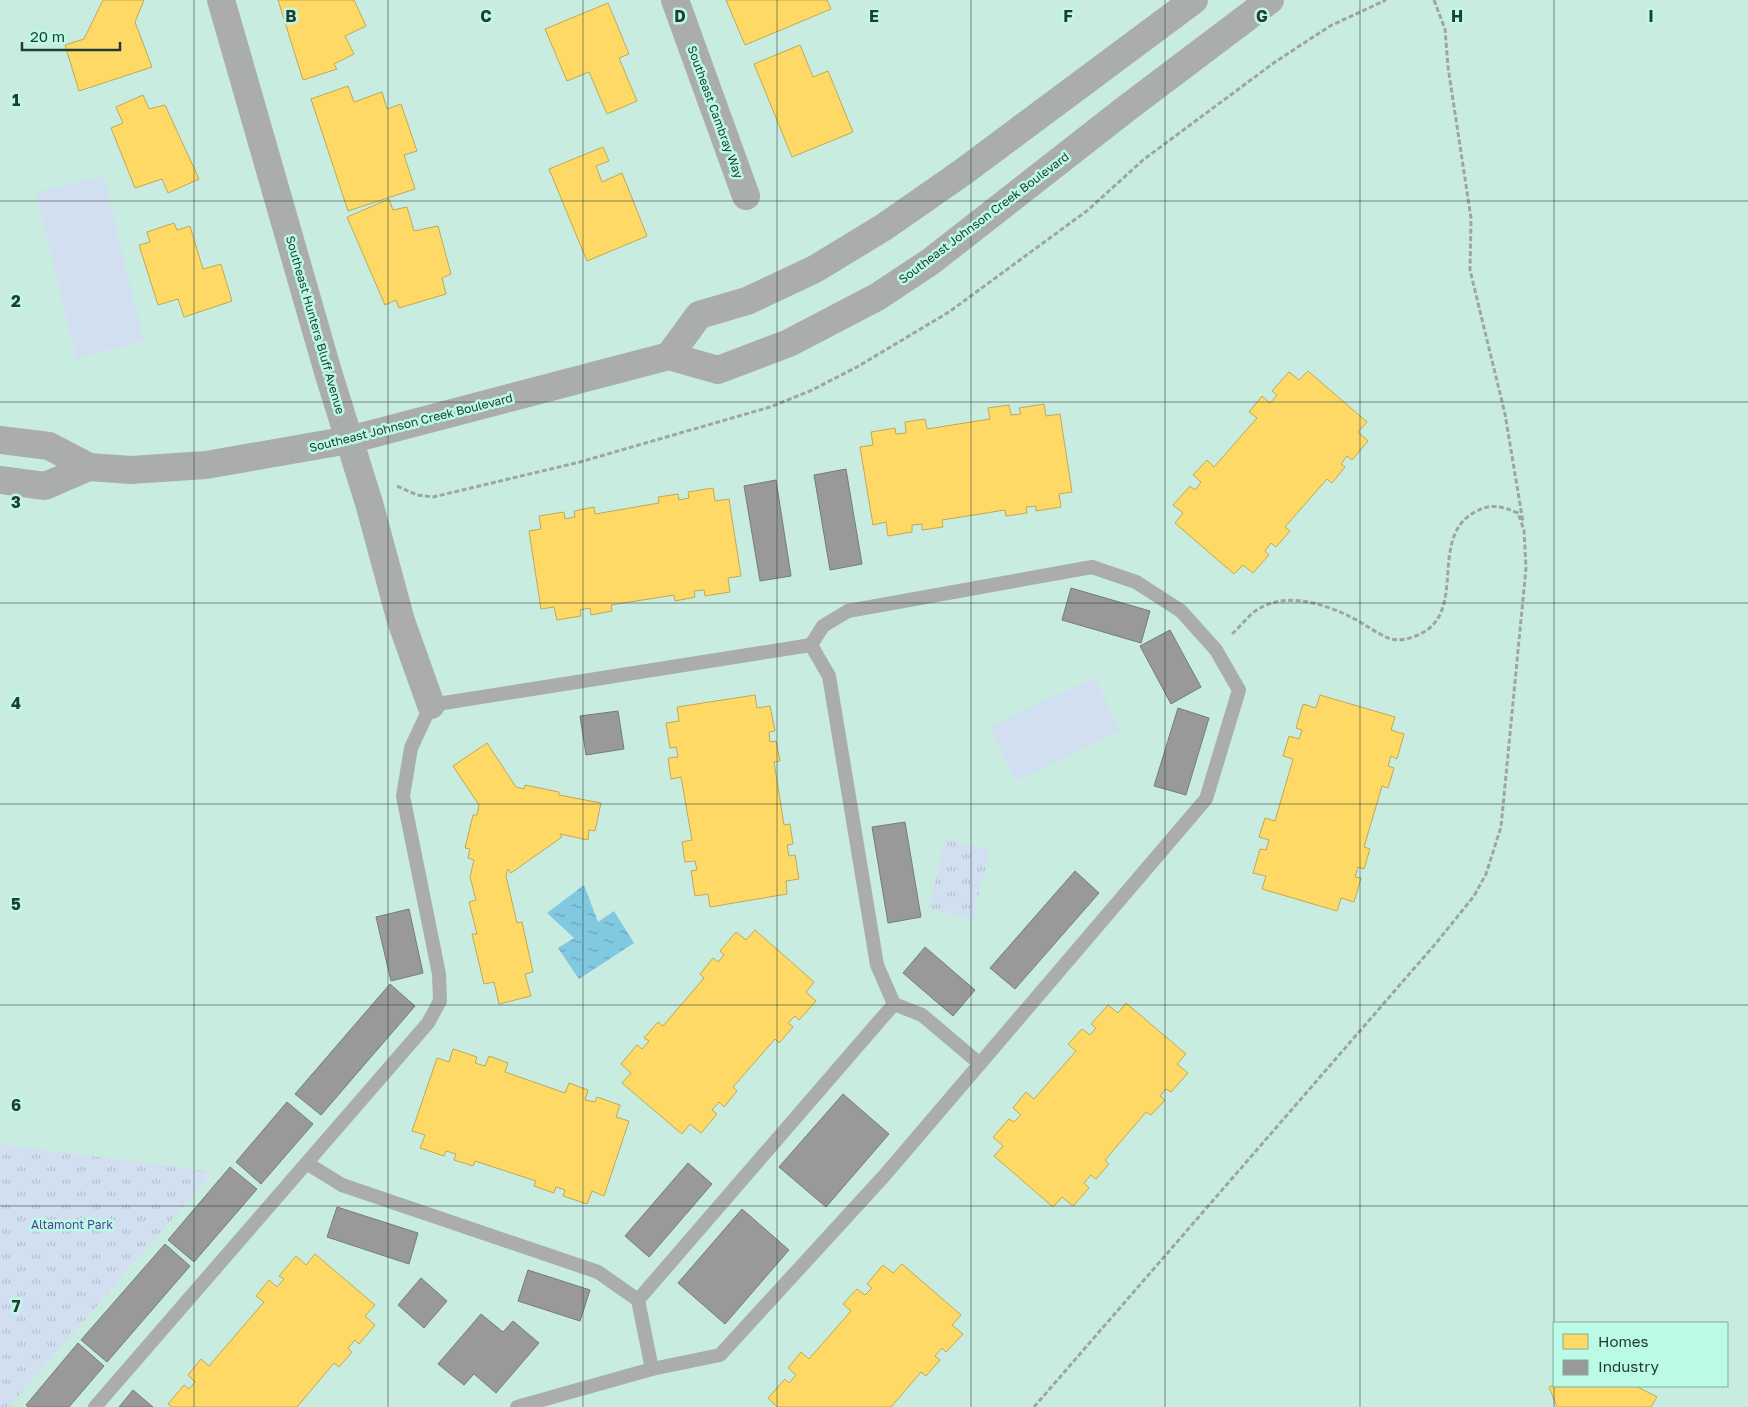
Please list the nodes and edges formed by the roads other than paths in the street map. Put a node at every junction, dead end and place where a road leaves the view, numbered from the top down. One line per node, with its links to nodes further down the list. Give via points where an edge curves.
1 (221, 0): 8 (street, Southeast Hunters Bluff Avenue)
2 (675, 0): 5 (street, Southeast Cambray Way)
3 (1194, 0): 6 (street, via 884,227 815,269 747,301 699,315)
4 (1270, 0): 6 (street, Southeast Johnson Creek Boulevard, via 930,262 877,297 789,343 718,370)
5 (746, 196)
6 (669, 356): 8 (street, Southeast Johnson Creek Boulevard)
7 (0, 440): 9 (street, Southeast Johnson Creek Boulevard, via 49,446)
8 (349, 440): 9 (street, Southeast Johnson Creek Boulevard, via 206,465 130,470); 12 (street, Southeast Hunters Bluff Avenue, via 401,621)
9 (89, 467): 10 (street, Southeast Johnson Creek Boulevard, via 44,486)
10 (0, 480)
11 (811, 645): 12 (lane); 13 (lane, via 829,676 877,965); 14 (lane, via 823,626 848,611 1092,567 1136,582 1180,611 1216,650 1239,690 1206,799)
12 (431, 705): 15 (lane, via 411,748 403,796 439,974 440,1001 428,1023)
13 (894, 1004): 14 (lane, via 922,1015); 16 (lane)
14 (980, 1064): 17 (lane, via 884,1176 720,1355)
15 (308, 1164): 16 (lane, via 342,1185 598,1272); 18 (lane)
16 (638, 1300): 17 (lane)
17 (652, 1369): 19 (lane)
18 (95, 1407)
19 (517, 1407)

